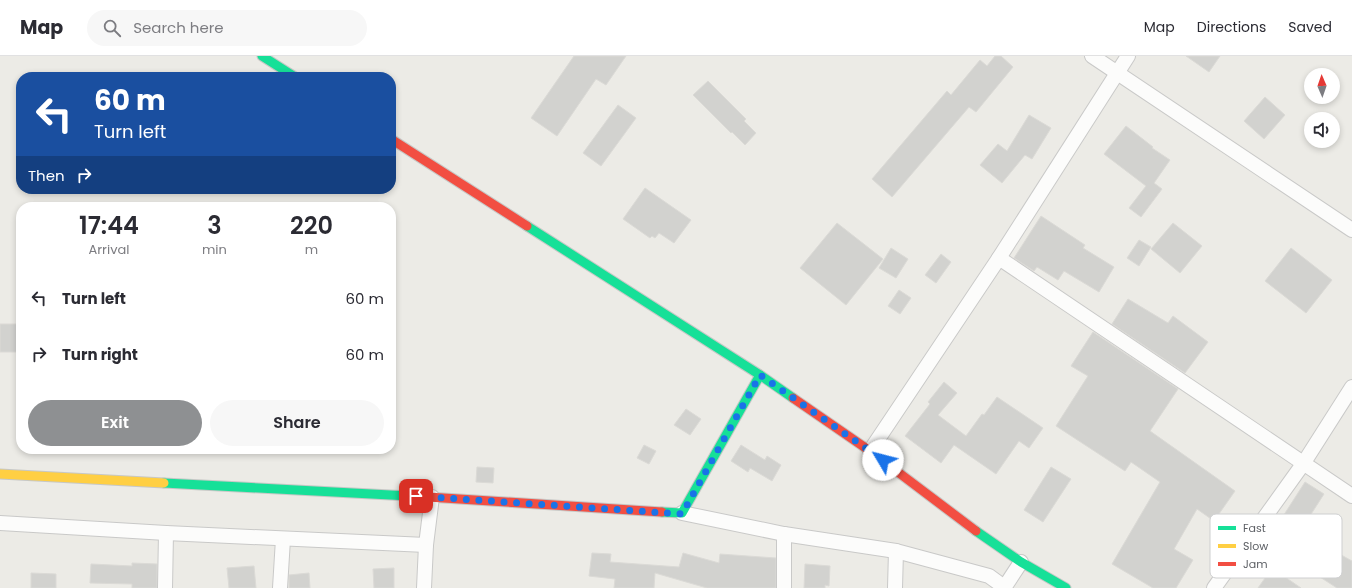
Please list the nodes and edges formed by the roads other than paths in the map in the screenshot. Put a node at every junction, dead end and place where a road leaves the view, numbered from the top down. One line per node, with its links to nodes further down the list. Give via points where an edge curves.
1 (262, 56): 4 (main road)
2 (1092, 56): 5 (street)
3 (1128, 56): 5 (street)
4 (287, 72)
5 (1117, 72): 7 (street); 8 (street)
6 (396, 142): 9 (main road)
7 (1352, 230)
8 (999, 258): 11 (street); 12 (street)
9 (760, 375): 11 (main road); 16 (main road)
10 (1352, 386): 12 (street)
11 (870, 450): 24 (main road)
12 (1303, 464): 14 (street); 17 (street)
13 (0, 474): 15 (main road)
14 (1352, 496)
15 (432, 497): 16 (main road); 22 (street)
16 (682, 514): 20 (street)
17 (1267, 514)
18 (0, 523): 19 (street)
19 (166, 533): 21 (street); 26 (street)
20 (784, 534): 23 (street); 29 (street)
21 (283, 539): 22 (street); 27 (street)
22 (426, 545): 28 (street)
23 (896, 551): 30 (street); 31 (street, via 989,576)
24 (1021, 562): 31 (street); 32 (main road)
25 (1221, 578): 33 (street)
26 (165, 588)
27 (280, 588)
28 (424, 588)
29 (784, 588)
30 (895, 588)
31 (1004, 588)
32 (1066, 588)
33 (1214, 588)

